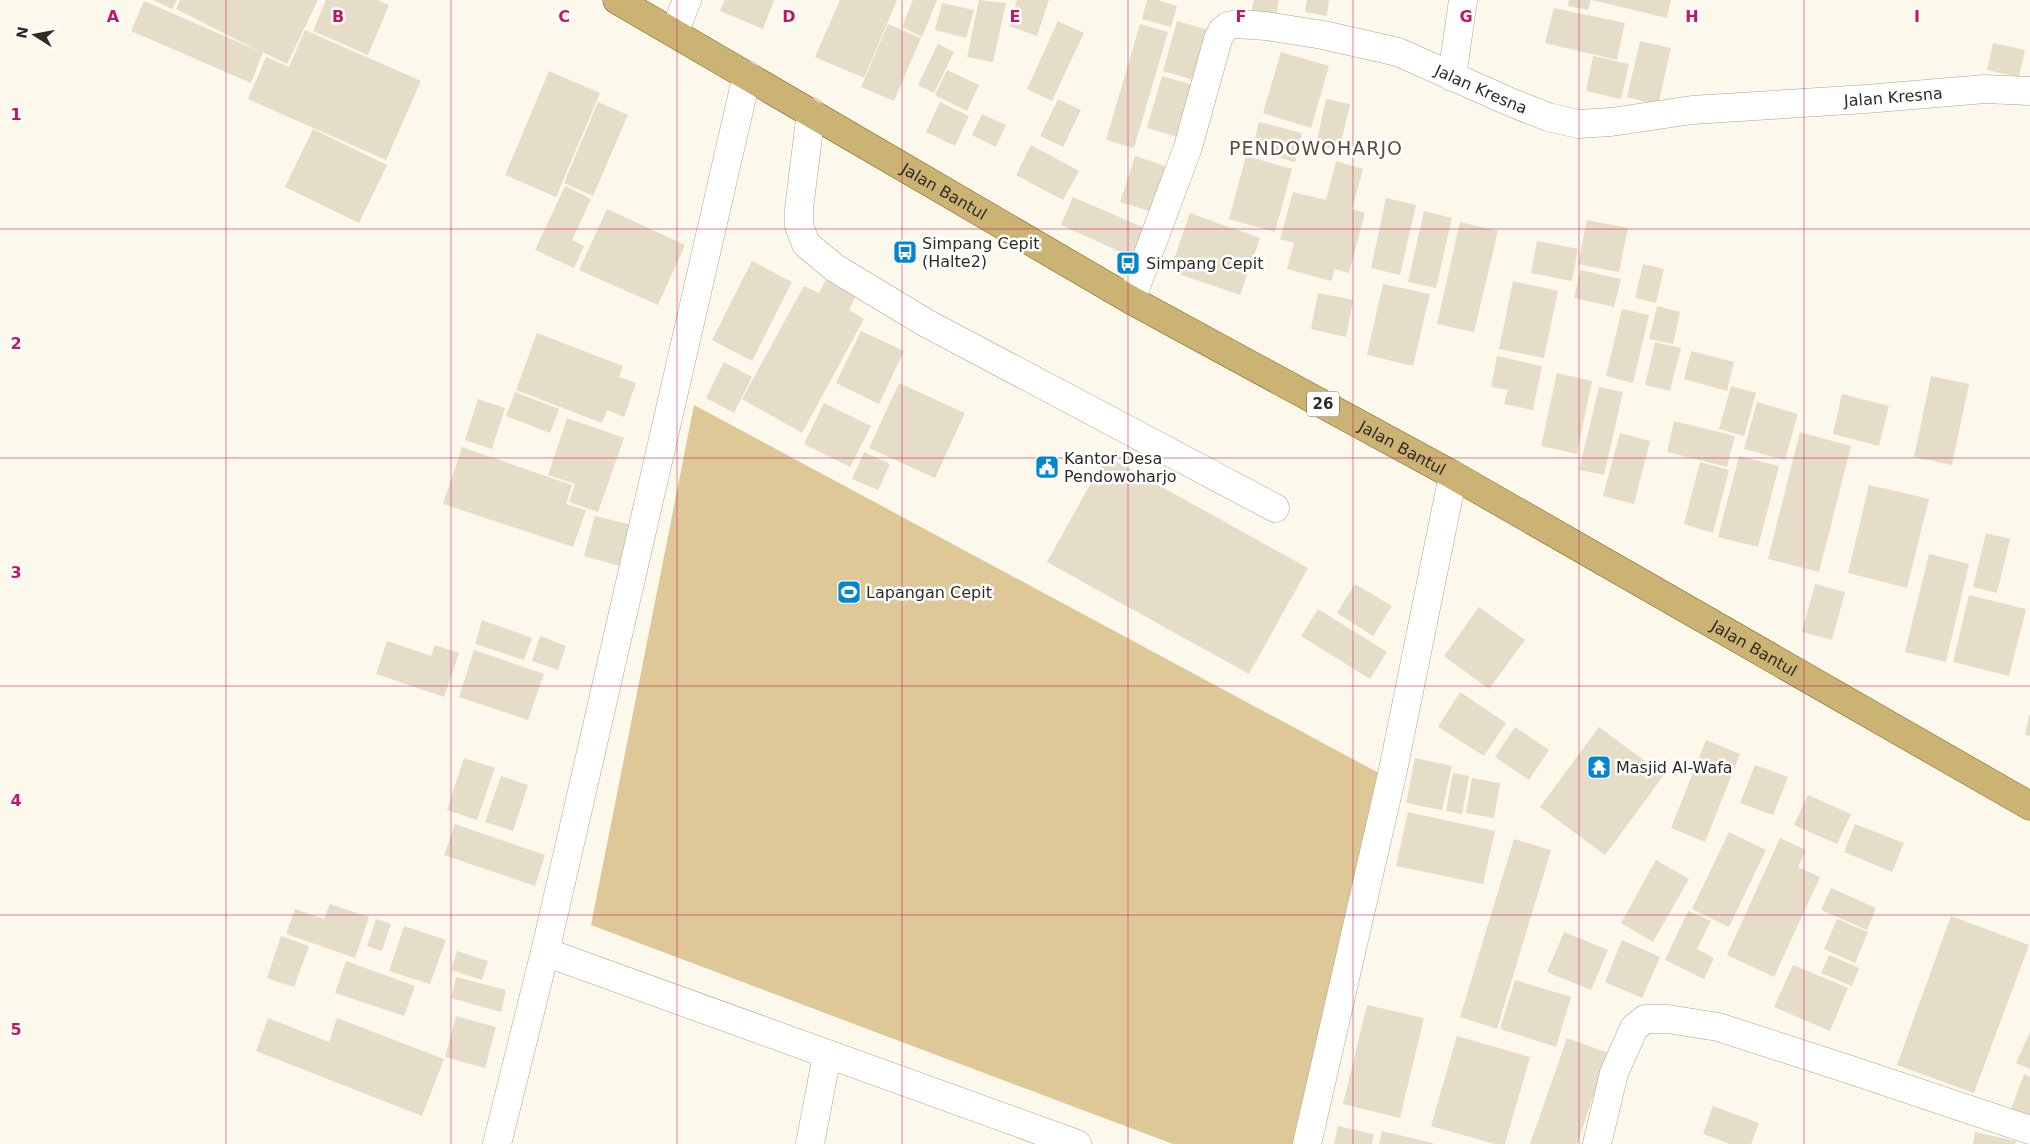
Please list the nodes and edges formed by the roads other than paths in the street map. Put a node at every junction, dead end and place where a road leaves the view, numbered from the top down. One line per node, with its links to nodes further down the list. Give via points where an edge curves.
1 (617, 0): 4 (main road, Jalan Bantul / 26)
2 (687, 0): 4 (street)
3 (1464, 0): 6 (street)
4 (674, 33): 5 (main road, Jalan Bantul / 26)
5 (747, 75): 8 (main road, Jalan Bantul / 26); 13 (street)
6 (1452, 77): 7 (street, Jalan Kresna, via 1548,117 1578,124 1692,110 1986,89); 9 (street, Jalan Kresna, via 1398,52 1266,26 1228,26 1218,39 1188,148)
7 (2030, 91)
8 (811, 112): 9 (main road, Jalan Bantul / 26); 11 (street, via 799,210 799,226 806,244 835,268 926,323)
9 (1131, 300): 10 (main road, Jalan Bantul / 26)
10 (1453, 475): 12 (main road, Jalan Bantul / 26); 19 (street, via 1393,770)
11 (1275, 508)
12 (2030, 806)
13 (545, 952): 14 (street); 16 (street)
14 (827, 1055): 17 (street); 18 (street)
15 (2030, 1130): 20 (street, via 1718,1027 1668,1019 1645,1019 1634,1028 1614,1073)
16 (497, 1144)
17 (810, 1144)
18 (1077, 1144)
19 (1307, 1144)
20 (1597, 1144)

